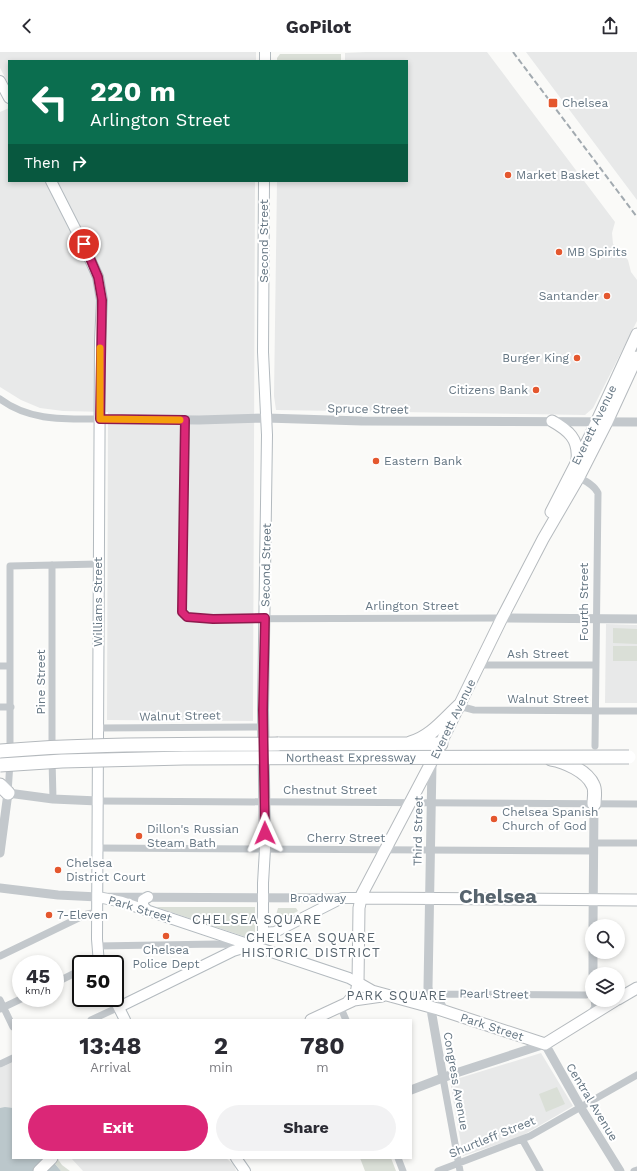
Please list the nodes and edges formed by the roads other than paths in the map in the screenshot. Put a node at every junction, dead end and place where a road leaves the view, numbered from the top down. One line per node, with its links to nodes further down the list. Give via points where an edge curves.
1 (0, 81): 2 (main road)
2 (8, 96)
3 (52, 182): 9 (main road, Williams Street, via 98,277 102,300)
4 (264, 182): 8 (main road, Second Street, via 263,352)
5 (637, 334): 12 (main road, Everett Avenue)
6 (637, 357): 12 (main road, Everett Avenue)
7 (0, 399): 9 (street, via 16,409 38,416)
8 (266, 418): 10 (street, Spruce Street); 11 (street, Spruce Street); 18 (main road, Second Street)
9 (100, 419): 10 (street, Spruce Street); 16 (main road, Williams Street)
10 (185, 420): 18 (street, Arlington Street, via 182,612 187,617 213,619)
11 (552, 422): 12 (street, Spruce Street); 14 (main road, via 569,433 577,446)
12 (602, 422): 13 (street, Spruce Street); 14 (main road, Everett Avenue, via 589,438); 15 (main road, Everett Avenue)
13 (637, 422)
14 (577, 460): 15 (main road, Everett Avenue)
15 (575, 475): 19 (main road, Everett Avenue); 20 (street, Fourth Street, via 592,485 598,493)
16 (98, 564): 17 (street); 32 (main road, Williams Street)
17 (52, 565): 25 (street, via 10,566); 41 (street, Pine Street)
18 (265, 618): 19 (street, Arlington Street); 31 (main road, Second Street)
19 (502, 618): 20 (street, Arlington Street); 22 (main road, Everett Avenue)
20 (596, 618): 21 (street, Arlington Street); 23 (street, Fourth Street)
21 (637, 619)
22 (479, 665): 23 (street, Ash Street); 26 (main road, Everett Avenue)
23 (596, 665): 29 (street, Fourth Street)
24 (0, 666): 25 (street)
25 (10, 666): 28 (street)
26 (459, 706): 29 (street, Walnut Street, via 474,710); 33 (main road, Everett Avenue); 34 (highway, via 423,738)
27 (0, 707): 28 (street)
28 (11, 707): 36 (street)
29 (596, 711): 30 (street, Walnut Street); 35 (street, Fourth Street)
30 (637, 711)
31 (263, 727): 32 (street, Walnut Street); 43 (main road, Second Street)
32 (98, 728): 42 (main road, Williams Street)
33 (441, 744): 34 (highway); 39 (main road, Everett Avenue)
34 (396, 745): 36 (highway, bridge, via 113,745)
35 (595, 746)
36 (3, 757): 37 (highway, Northeast Expressway, bridge, via 46,762 135,758); 37 (highway, Northeast Expressway, bridge, via 86,760 637,757 606,758); 38 (street); 40 (street)
37 (539, 758): 46 (highway, via 561,761 587,777 594,786)
38 (0, 760)
39 (432, 762): 44 (main road, Everett Avenue); 45 (street, Third Street)
40 (3, 790): 41 (street, Chestnut Street); 54 (street)
41 (52, 800): 42 (street, Chestnut Street)
42 (98, 800): 43 (street, Chestnut Street); 50 (main road, Williams Street)
43 (264, 801): 44 (street, Chestnut Street); 51 (main road, Second Street)
44 (410, 802): 45 (street, Chestnut Street); 53 (main road, Everett Avenue)
45 (430, 803): 46 (street, Chestnut Street); 52 (street, Third Street)
46 (594, 804): 47 (street, Chestnut Street); 49 (street)
47 (637, 804)
48 (637, 843): 49 (street, Cherry Street)
49 (594, 847): 52 (street, Cherry Street); 62 (street)
50 (98, 848): 51 (street, Cherry Street); 56 (main road, Williams Street)
51 (265, 849): 53 (street, Cherry Street); 58 (main road, Second Street)
52 (430, 849): 53 (street, Cherry Street); 61 (street, Third Street)
53 (385, 850): 60 (main road, Everett Avenue)
54 (0, 853)
55 (0, 888): 56 (street, Broadway)
56 (98, 897): 57 (street, Broadway); 64 (main road, Park Street); 65 (main road, Williams Street)
57 (148, 897): 58 (street, Broadway); 64 (main road, via 143,900 143,906)
58 (263, 897): 59 (street, Broadway); 67 (main road, Second Street)
59 (342, 898): 60 (main road, Broadway); 67 (main road, via 275,932)
60 (360, 898): 61 (main road, Broadway); 72 (main road)
61 (429, 899): 62 (main road, Broadway); 75 (street, Congress Avenue)
62 (594, 900): 63 (main road, Broadway); 66 (street)
63 (637, 900)
64 (147, 910): 69 (main road, Park Street)
65 (98, 912): 68 (main road, Williams Street); 71 (street, via 86,914)
66 (593, 919)
67 (263, 933): 69 (main road)
68 (97, 946): 69 (street); 70 (main road, Williams Street)
69 (254, 946): 72 (main road, Park Street); 79 (main road, via 233,951)
70 (98, 955)
71 (0, 956)
72 (358, 983): 78 (main road, Park Street, via 372,991); 82 (main road, via 356,993)
73 (637, 988): 76 (main road)
74 (446, 994): 75 (street, Pearl Street); 77 (street, Pearl Street); 89 (street, via 441,1003)
75 (429, 995): 78 (street, Pearl Street); 83 (street, Congress Avenue)
76 (625, 995)
77 (585, 996)
78 (396, 997): 82 (main road, Pearl Street, via 371,997); 83 (main road, Park Street)
79 (124, 999)
80 (0, 1000): 88 (street)
81 (12, 1003): 88 (street)
82 (344, 1004): 93 (main road, Pearl Street); 94 (street)
83 (430, 1006): 89 (main road, Park Street); 100 (street, Congress Avenue)
84 (109, 1007): 91 (street)
85 (118, 1007): 92 (main road)
86 (595, 1007): 90 (street, Pearl Street)
87 (603, 1007): 90 (main road)
88 (2, 1008): 95 (street)
89 (446, 1011): 96 (main road, Park Street)
90 (588, 1016): 96 (main road)
91 (92, 1019)
92 (124, 1019)
93 (313, 1019)
94 (346, 1019)
95 (12, 1025)
96 (545, 1044): 100 (street); 102 (street, Central Avenue)
97 (12, 1058): 98 (street)
98 (0, 1064)
99 (637, 1075): 102 (street, Shurtleff Street)
100 (443, 1078): 101 (street); 107 (street, Congress Avenue)
101 (412, 1090)
102 (581, 1108): 103 (street, Shurtleff Street); 114 (street, Central Avenue)
103 (522, 1139): 107 (street, Shurtleff Street); 113 (street)
104 (51, 1159): 109 (main road)
105 (238, 1159): 110 (main road)
106 (398, 1159): 111 (street)
107 (459, 1167): 112 (street, Shurtleff Street)
108 (637, 1170): 115 (street)
109 (39, 1171)
110 (245, 1171)
111 (403, 1171)
112 (438, 1171)
113 (540, 1171)
114 (620, 1171)
115 (634, 1171)

